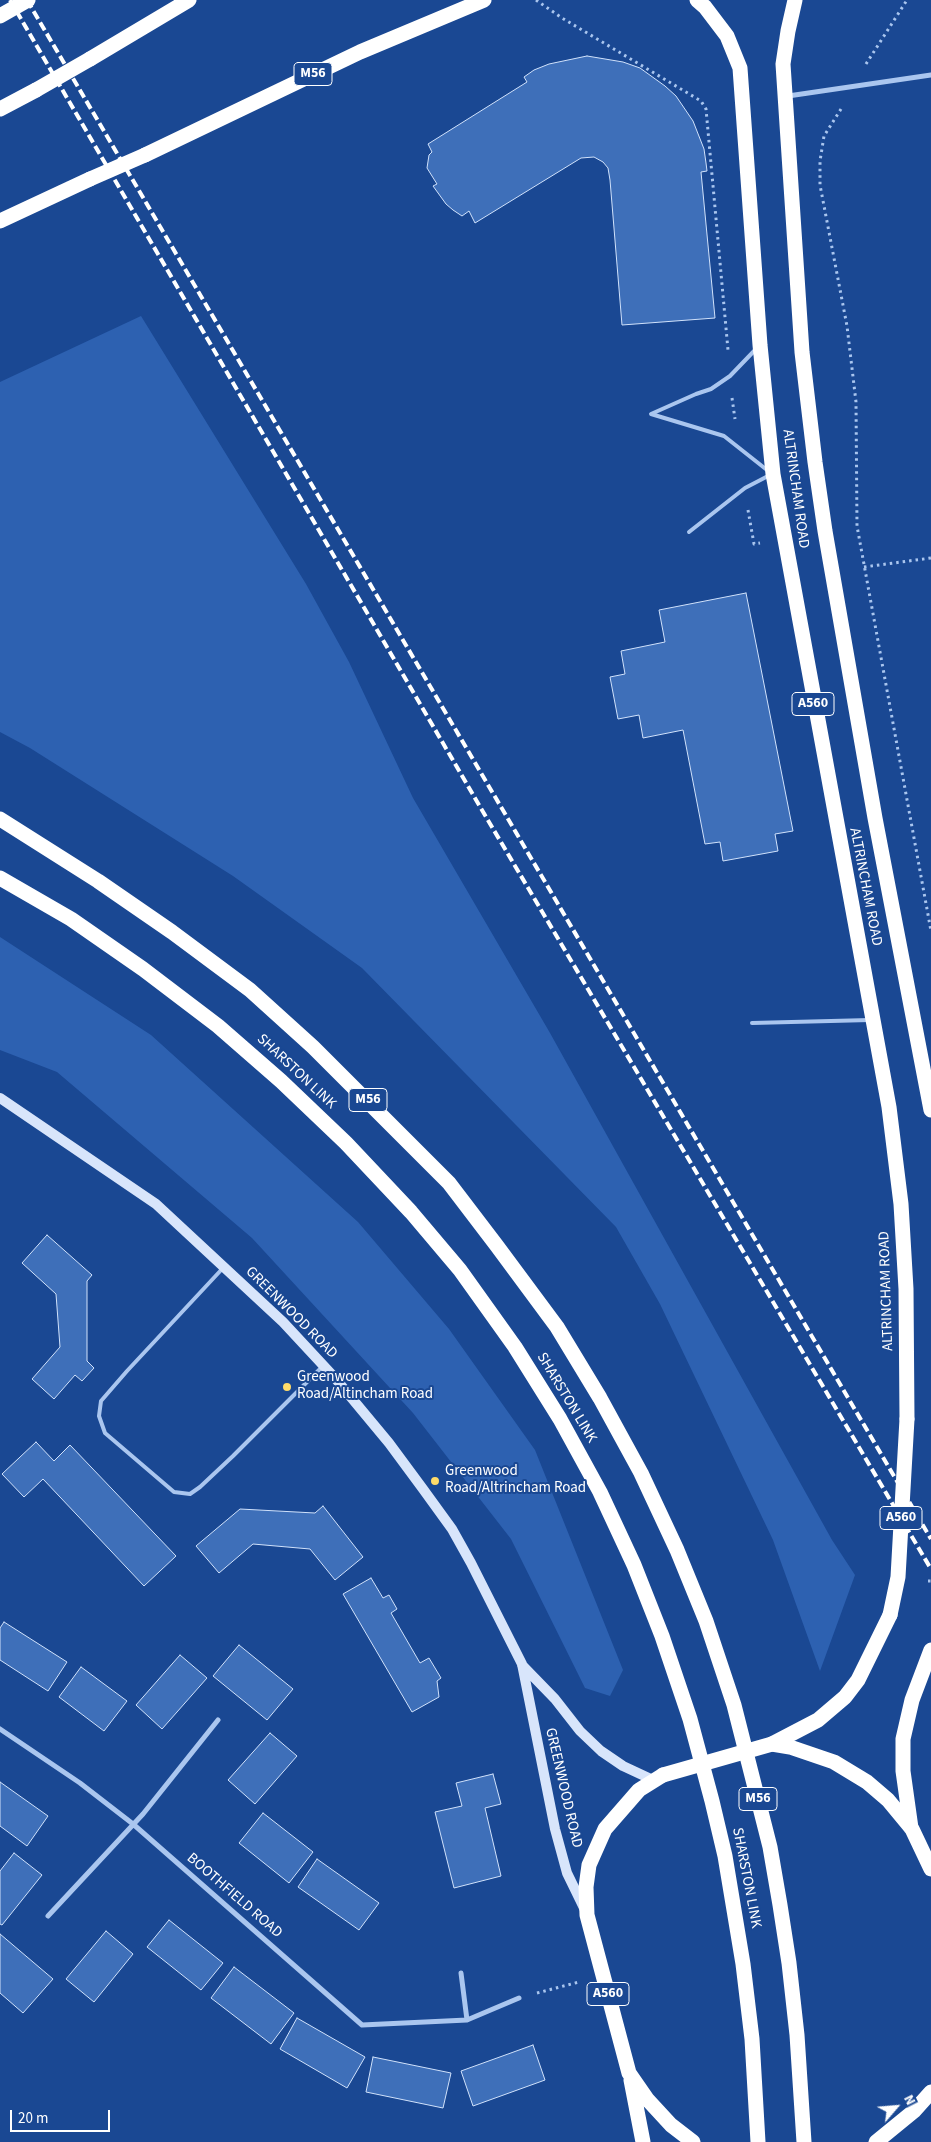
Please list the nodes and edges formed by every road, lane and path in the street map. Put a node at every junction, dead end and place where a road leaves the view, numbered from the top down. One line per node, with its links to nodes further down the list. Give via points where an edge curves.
1 (28, 0): 8 (highway, bridge)
2 (189, 0): 12 (highway, bridge)
3 (484, 0): 14 (highway, M56, bridge, via 360,52)
4 (536, 0): 16 (path, via 701,101 706,109)
5 (696, 0): 15 (highway, ALTRINCHAM ROAD / A560, via 727,36 740,68)
6 (796, 0): 11 (highway, ALTRINCHAM ROAD / A560, via 783,64)
7 (907, 0): 9 (path)
8 (0, 16)
9 (863, 70)
10 (931, 75): 11 (street)
11 (785, 97): 33 (highway, ALTRINCHAM ROAD / A560, via 802,352 825,532)
12 (0, 109)
13 (832, 123): 21 (path, via 824,136 820,185 847,326 856,402)
14 (0, 221)
15 (760, 345): 19 (highway, ALTRINCHAM ROAD / A560); 19 (lane, via 730,376 711,389 651,414 724,436)
16 (728, 358)
17 (732, 397): 18 (path)
18 (736, 428)
19 (772, 474): 23 (lane, via 745,488); 30 (highway, ALTRINCHAM ROAD / A560)
20 (748, 511): 24 (path)
21 (857, 526): 22 (path); 26 (path)
22 (849, 527)
23 (689, 532)
24 (754, 544)
25 (931, 558): 26 (path)
26 (864, 567): 29 (path)
27 (0, 819): 56 (highway, SHARSTON LINK / M56, via 98,881 250,990 313,1047 449,1183 557,1328 642,1473 706,1621 734,1705 770,1847 789,1963 798,2035)
28 (0, 878): 55 (highway, SHARSTON LINK, via 71,919 196,1008 281,1081 346,1143 460,1270 515,1347 560,1420 600,1492 634,1565 690,1719 725,1856 744,1964)
29 (931, 931)
30 (873, 1020): 31 (lane); 40 (highway, ALTRINCHAM ROAD / A560, bridge, via 901,1204 906,1289 907,1419 898,1577 890,1615 858,1680 845,1697 818,1720)
31 (752, 1023)
32 (0, 1098): 34 (street, GREENWOOD ROAD, via 156,1204)
33 (931, 1110)
34 (224, 1267): 35 (street, GREENWOOD ROAD, via 283,1322); 35 (lane, via 102,1401 99,1416 105,1433 174,1492 190,1494)
35 (323, 1366): 37 (street, GREENWOOD ROAD, via 389,1443 452,1529)
36 (931, 1650): 43 (highway, A560, via 912,1700 903,1739 903,1771)
37 (522, 1664): 41 (street, GREENWOOD ROAD, via 601,1751 623,1766); 45 (street, GREENWOOD ROAD, via 555,1829 567,1873)
38 (218, 1720): 42 (street)
39 (0, 1729): 42 (street, BOOTHFIELD ROAD, via 80,1783)
40 (772, 1744): 41 (highway, A560, bridge); 43 (highway, A560, via 790,1747 852,1771 888,1800)
41 (658, 1777): 45 (highway, A560, via 639,1790 605,1829 589,1864)
42 (133, 1824): 46 (street); 50 (street, BOOTHFIELD ROAD, via 362,2025)
43 (912, 1829): 44 (highway, A560)
44 (931, 1869)
45 (587, 1915): 48 (highway, A560)
46 (48, 1916)
47 (461, 1973): 50 (street)
48 (603, 1976): 49 (path); 51 (highway, A560)
49 (519, 1998): 50 (street, BOOTHFIELD ROAD)
50 (467, 2020)
51 (629, 2073): 53 (highway, A560); 54 (highway, A560, via 665,2118)
52 (931, 2092): 57 (highway, via 914,2111)
53 (643, 2142)
54 (693, 2142)
55 (758, 2142)
56 (804, 2142)
57 (876, 2142)

